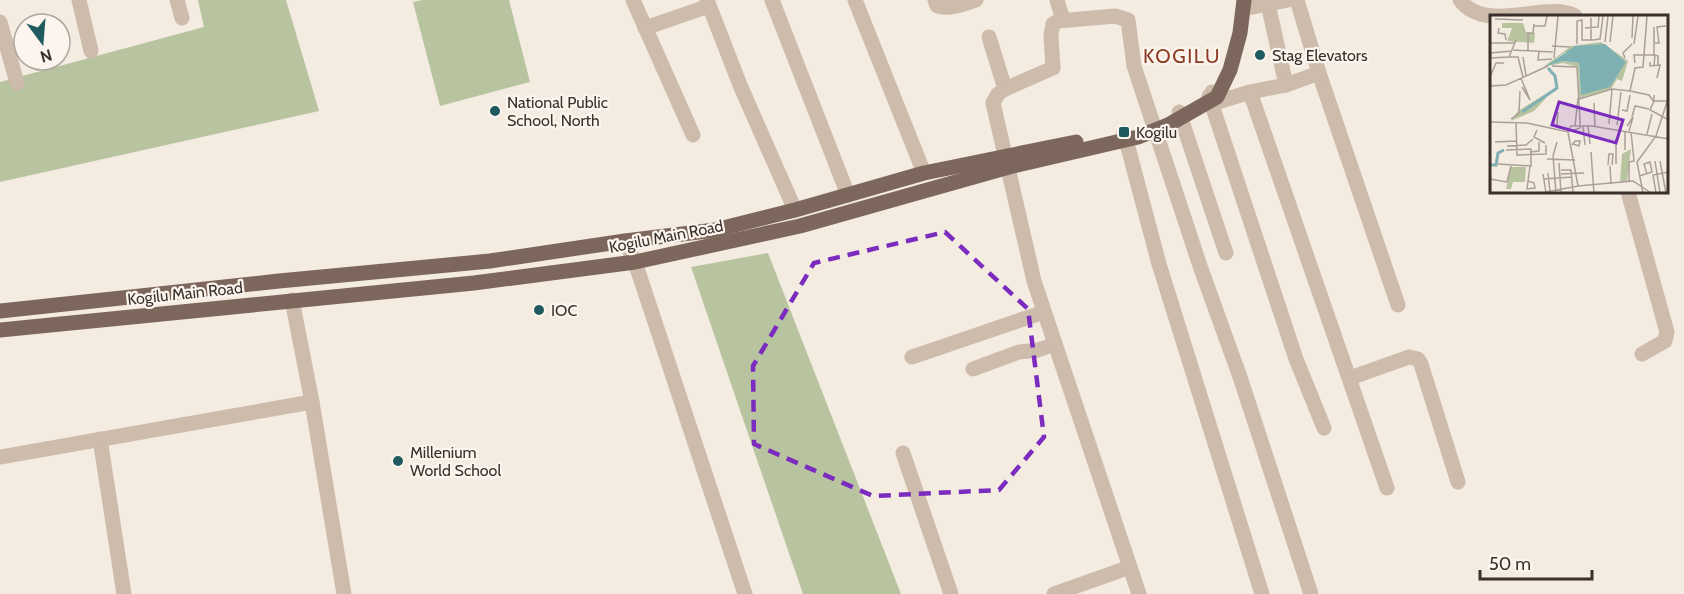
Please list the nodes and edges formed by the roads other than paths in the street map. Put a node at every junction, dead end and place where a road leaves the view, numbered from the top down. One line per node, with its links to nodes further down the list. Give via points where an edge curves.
1 (79, 0): 23 (street)
2 (177, 0): 18 (street)
3 (633, 0): 21 (street)
4 (772, 0): 37 (street)
5 (855, 0): 35 (street)
6 (935, 0): 7 (street, via 941,8)
7 (975, 0)
8 (1057, 0): 19 (street)
9 (1288, 0): 14 (street)
10 (1297, 0): 24 (street)
11 (1460, 0): 15 (street, via 1474,12)
12 (708, 3): 21 (street); 38 (street)
13 (1242, 3): 14 (street); 29 (main road, via 1240,33 1230,70)
14 (1268, 4): 26 (street)
15 (1494, 15)
16 (1494, 15): 17 (street, via 1558,10)
17 (1574, 15)
18 (182, 18)
19 (1063, 20): 27 (street, via 1053,24 1053,68); 31 (street, via 1115,16 1128,20 1134,66)
20 (0, 22): 25 (street)
21 (645, 28): 32 (street)
22 (989, 37): 27 (street)
23 (91, 51)
24 (1319, 73): 26 (street); 43 (street)
25 (17, 83)
26 (1286, 85): 28 (street)
27 (1005, 89): 34 (street, via 993,103)
28 (1250, 92): 29 (street, via 1221,101); 51 (street)
29 (1212, 97): 30 (main road, Kogilu Main Road); 53 (street, via 1296,359)
30 (1180, 115): 31 (main road, Kogilu Main Road); 40 (street)
31 (1154, 127): 33 (main road, Kogilu Main Road); 67 (street)
32 (693, 135)
33 (1125, 136): 34 (main road, Kogilu Main Road); 66 (street, via 1159,264)
34 (1007, 161): 35 (main road, Kogilu Main Road); 41 (main road, Kogilu Main Road, via 800,226); 45 (street)
35 (924, 173): 37 (main road, Kogilu Main Road)
36 (1629, 194): 48 (street, via 1666,332 1665,341)
37 (848, 195): 38 (main road, Kogilu Main Road)
38 (795, 210): 39 (main road, Kogilu Main Road, via 715,230)
39 (625, 241): 41 (street); 44 (main road, Kogilu Main Road, via 490,261)
40 (1226, 253)
41 (635, 262): 42 (main road, Kogilu Main Road, via 474,283); 62 (street)
42 (292, 300): 46 (main road, Kogilu Main Road); 52 (street)
43 (1398, 305)
44 (0, 310)
45 (1044, 312): 47 (street); 49 (street)
46 (0, 330)
47 (1055, 344): 50 (street); 59 (street)
48 (1642, 354)
49 (912, 357)
50 (973, 369)
51 (1350, 378): 57 (street, via 1409,357 1418,359); 58 (street)
52 (312, 402): 54 (street); 61 (street)
53 (1324, 428)
54 (100, 439): 56 (street); 60 (street)
55 (903, 453): 63 (street)
56 (0, 457)
57 (1458, 482)
58 (1387, 488)
59 (1130, 567): 64 (street); 65 (street)
60 (124, 594)
61 (344, 594)
62 (745, 594)
63 (951, 594)
64 (1054, 594)
65 (1139, 594)
66 (1262, 594)
67 (1311, 594)

